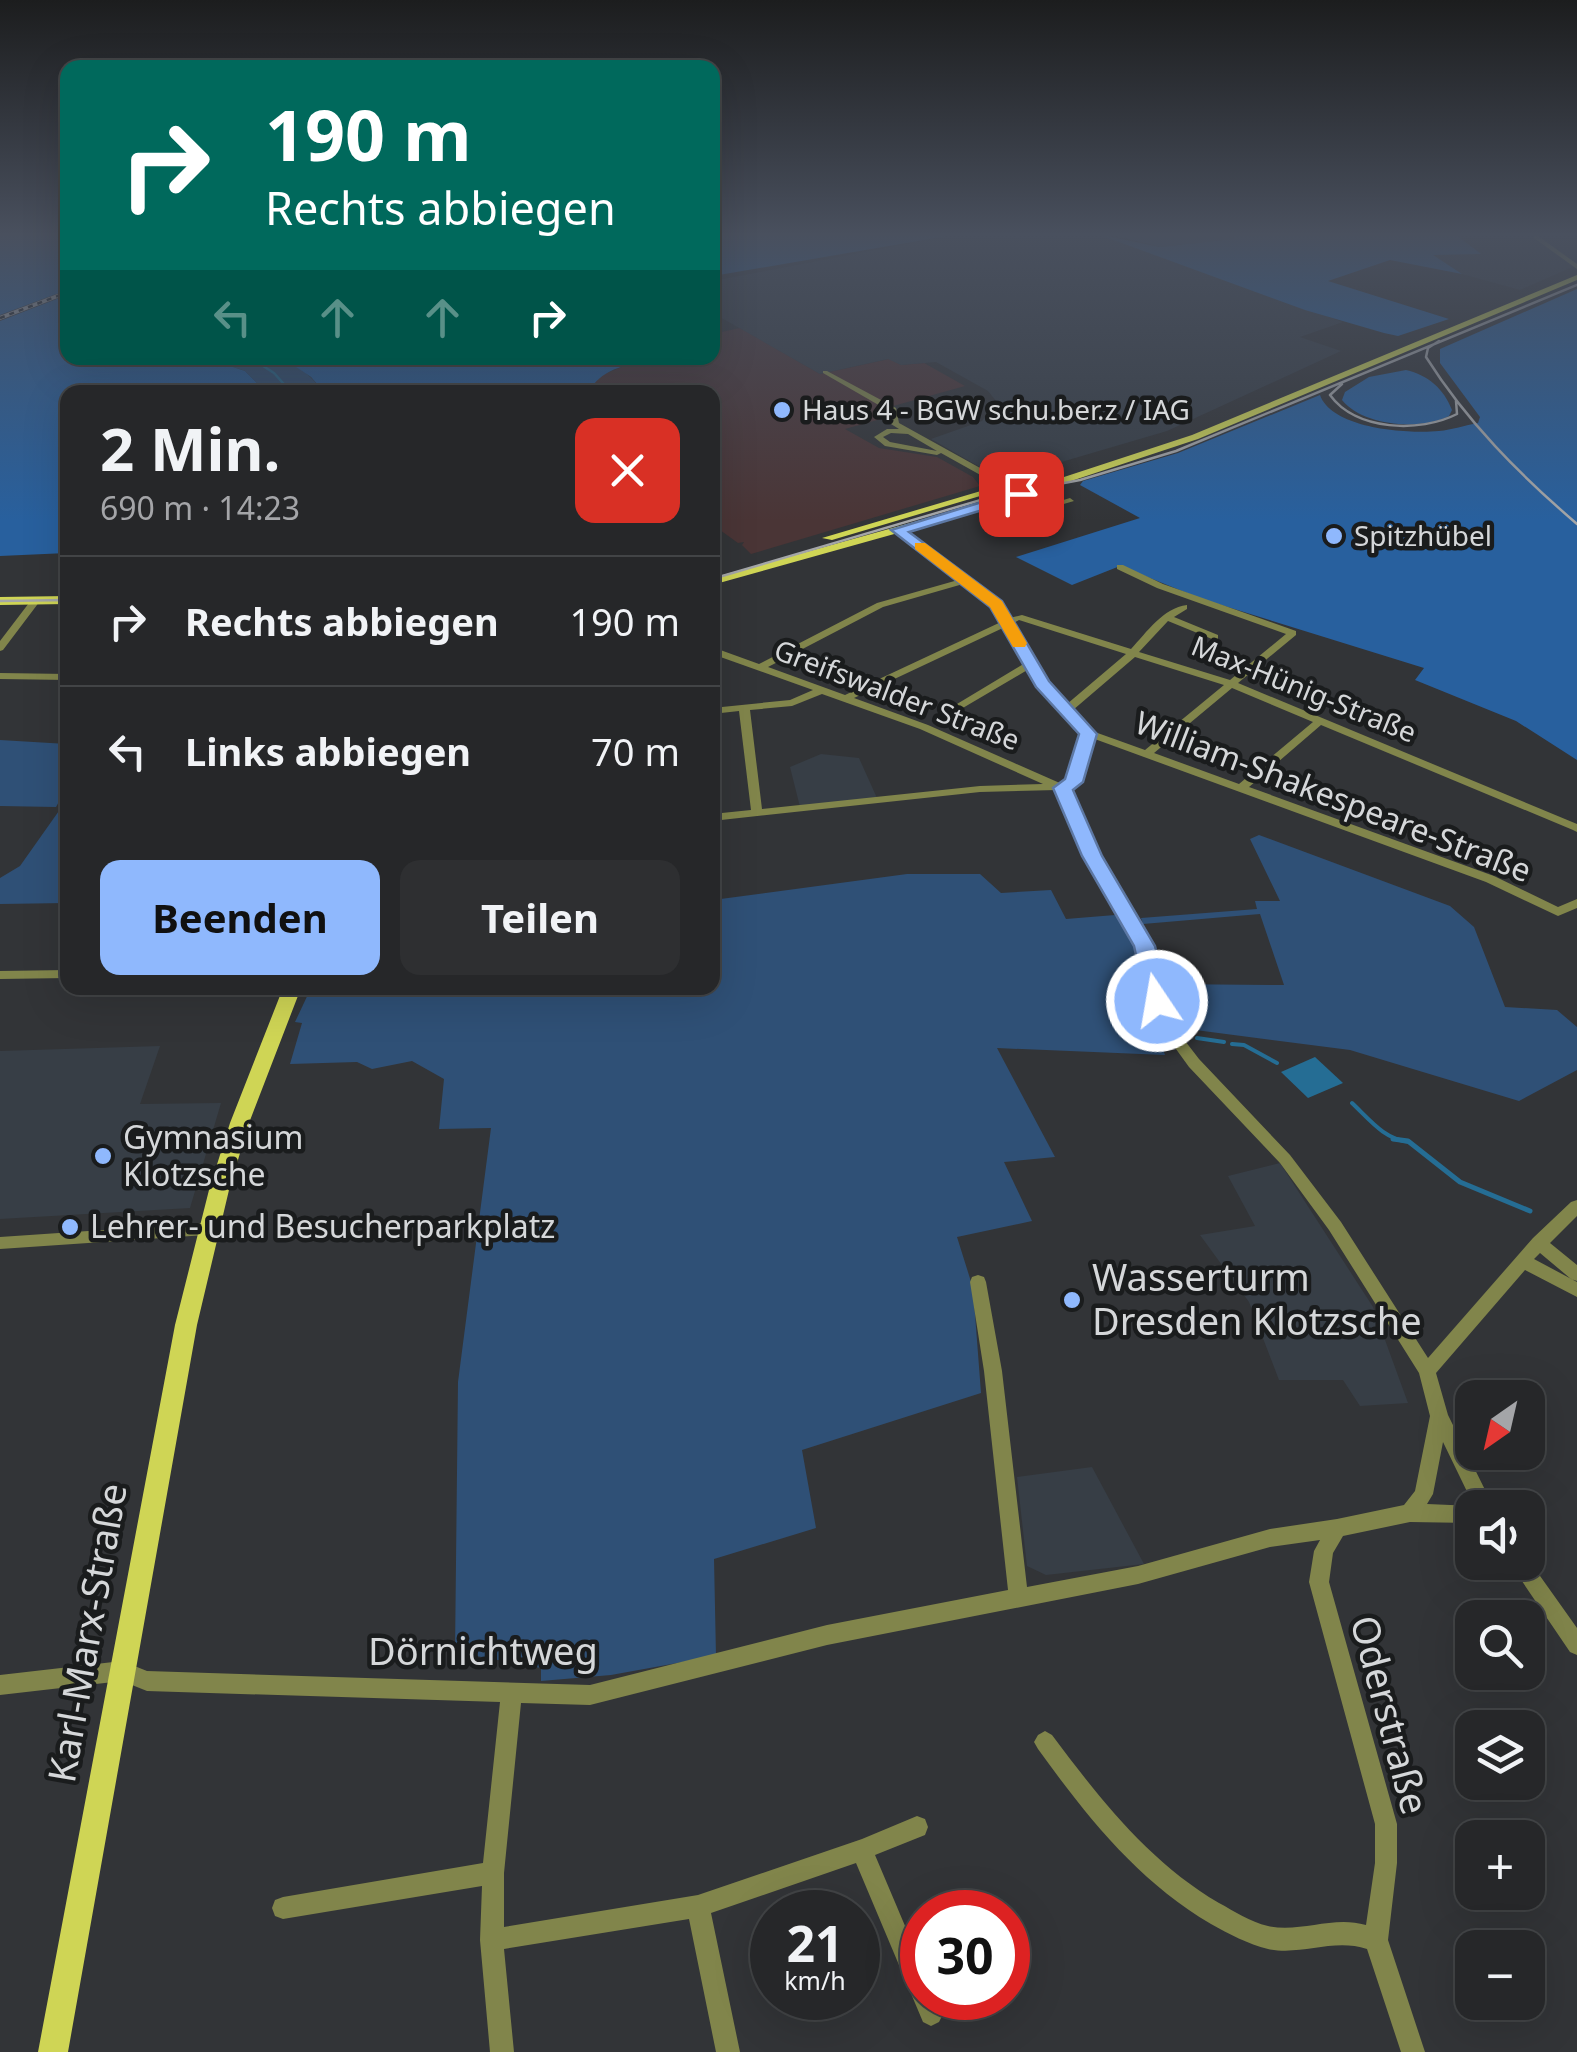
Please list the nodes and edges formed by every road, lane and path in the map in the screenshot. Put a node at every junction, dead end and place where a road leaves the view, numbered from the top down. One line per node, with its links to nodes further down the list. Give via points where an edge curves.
1 (1441, 330): 3 (main road)
2 (1445, 330): 3 (main road)
3 (1409, 344): 7 (main road, via 1183,434); 8 (main road, via 1194,437)
4 (825, 372): 5 (street, via 893,410 894,422)
5 (909, 432): 6 (street); 6 (street, via 878,438)
6 (950, 456): 7 (street)
7 (1005, 487): 8 (street); 12 (main road)
8 (1021, 494): 9 (street, via 1046,508); 10 (main road)
9 (1070, 501)
10 (898, 530): 13 (main road); 14 (street)
11 (1120, 567): 29 (street, via 1294,633)
12 (720, 569)
13 (720, 580)
14 (966, 580): 20 (street); 26 (street, via 880,605)
15 (35, 600): 16 (main road); 17 (main road); 22 (street)
16 (60, 600)
17 (0, 601)
18 (1184, 607): 19 (street)
19 (1166, 617): 21 (street); 24 (street)
20 (1008, 620): 24 (street, Max-Hünig-Straße, via 1019,617); 25 (street); 31 (street)
21 (1216, 637)
22 (0, 648)
23 (720, 653): 26 (street, Greifswalder Straße)
24 (1132, 654): 29 (street, Max-Hünig-Straße); 35 (street)
25 (1030, 664): 34 (street); 35 (street)
26 (759, 668): 30 (street, Greifswalder Straße)
27 (0, 676): 28 (street)
28 (60, 676)
29 (1231, 684): 36 (street, Max-Hünig-Straße); 38 (street)
30 (822, 690): 31 (street, Greifswalder Straße); 32 (street)
31 (846, 698): 39 (street, Greifswalder Straße)
32 (744, 708): 33 (street); 43 (street)
33 (720, 710)
34 (952, 710)
35 (1068, 710): 37 (street)
36 (1320, 722): 42 (street); 45 (street, Max-Hünig-Straße)
37 (1088, 734): 38 (street, William-Shakespeare-Straße); 41 (street, via 1074,782)
38 (1145, 754): 42 (street, William-Shakespeare-Straße)
39 (1018, 768): 40 (street, via 1020,778); 41 (street, Greifswalder Straße)
40 (1010, 788): 41 (street); 43 (street)
41 (1062, 788): 58 (street, via 1144,946 1172,1035 1285,1159)
42 (1240, 789): 46 (street, William-Shakespeare-Straße, via 1490,879 1558,912)
43 (757, 814): 44 (street)
44 (720, 817)
45 (1577, 828)
46 (1577, 903)
47 (60, 974): 48 (street)
48 (0, 975)
49 (289, 995): 51 (main road, Karl-Marx-Straße, via 243,1108)
50 (1577, 1206): 53 (street)
51 (206, 1228): 52 (street); 67 (main road, Karl-Marx-Straße)
52 (0, 1242)
53 (1539, 1243): 54 (street); 55 (street)
54 (1524, 1261): 57 (street); 58 (street)
55 (1577, 1274)
56 (978, 1282): 65 (street)
57 (1577, 1290)
58 (1427, 1371): 59 (street)
59 (1439, 1416): 60 (street); 61 (street, via 1424,1494)
60 (1476, 1490)
61 (1410, 1513): 62 (street); 63 (street)
62 (1455, 1514)
63 (1338, 1528): 65 (street, Dörnichtweg); 78 (street, Oderstraße, via 1324,1551 1318,1582 1386,1824)
64 (1531, 1580): 66 (street)
65 (1018, 1597): 69 (street, Dörnichtweg, via 826,1634 590,1694)
66 (1577, 1645)
67 (122, 1671): 68 (street, Dörnichtweg); 69 (street, Dörnichtweg, via 147,1682); 79 (main road, Karl-Marx-Straße)
68 (0, 1684)
69 (512, 1691): 73 (street)
70 (1044, 1742): 78 (street, via 1140,1860 1204,1908 1279,1939 1349,1929)
71 (917, 1827): 72 (street)
72 (862, 1850): 74 (street); 77 (street)
73 (493, 1874): 75 (street); 76 (street)
74 (698, 1906): 76 (street); 81 (street)
75 (284, 1908)
76 (492, 1940): 80 (street)
77 (900, 1940)
78 (1376, 1940): 82 (street, Oderstraße)
79 (52, 2052)
80 (502, 2052)
81 (728, 2052)
82 (1413, 2052)

